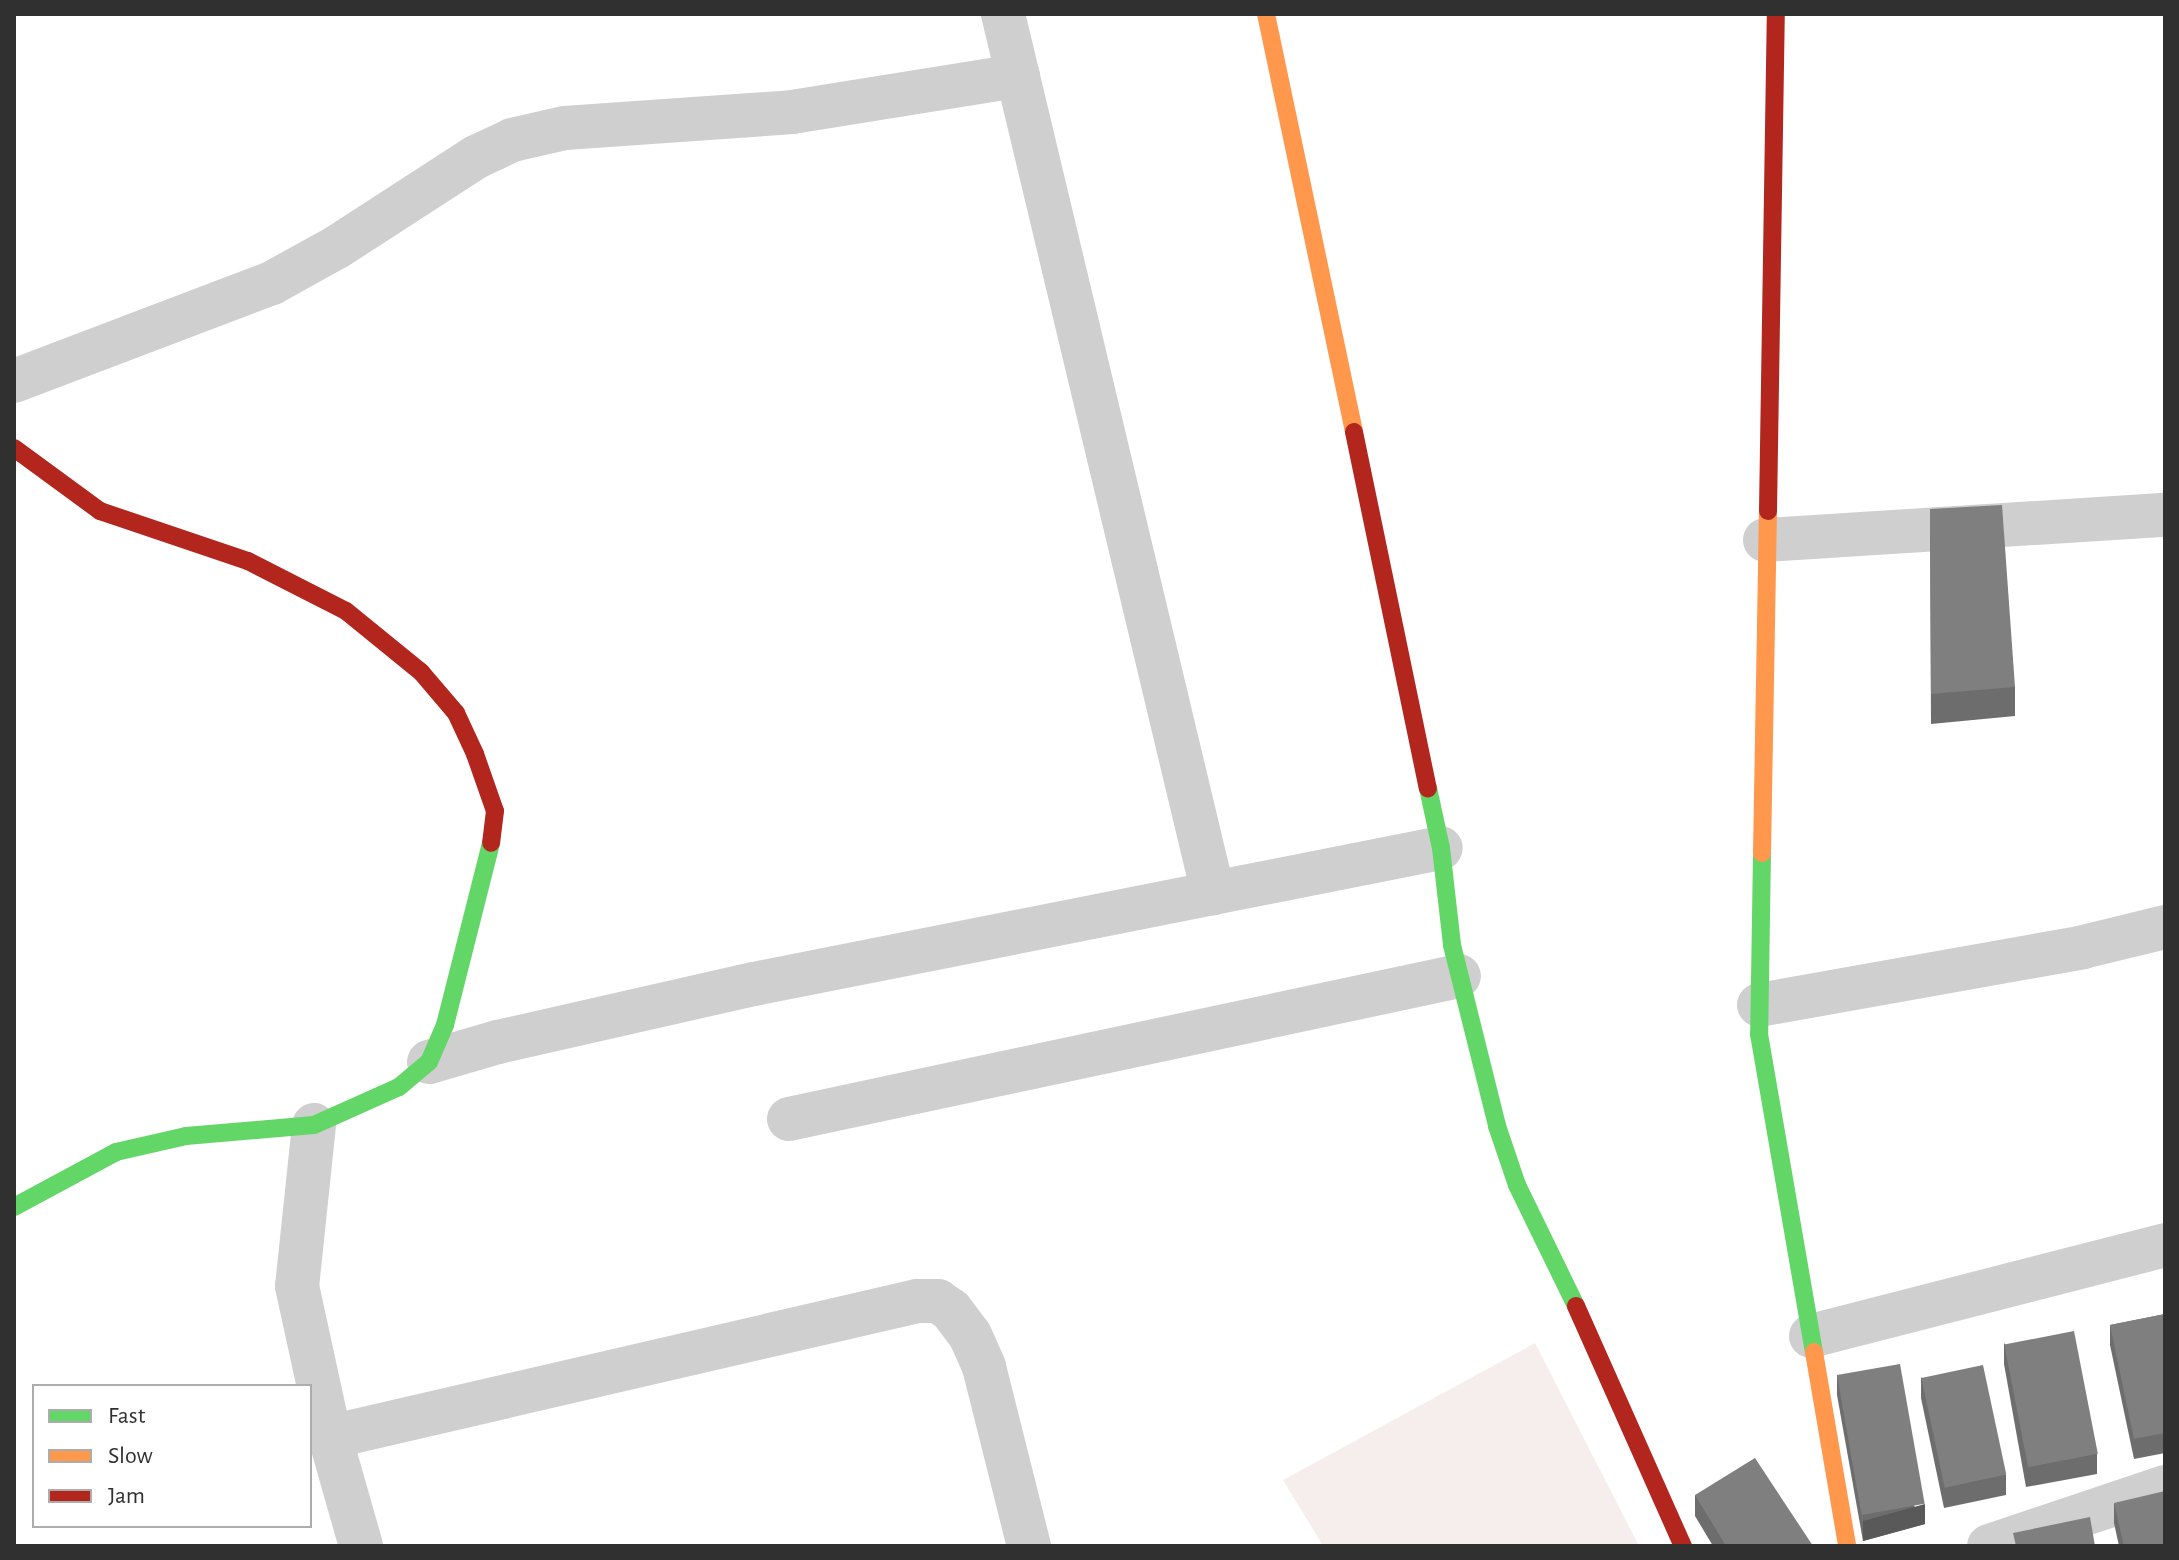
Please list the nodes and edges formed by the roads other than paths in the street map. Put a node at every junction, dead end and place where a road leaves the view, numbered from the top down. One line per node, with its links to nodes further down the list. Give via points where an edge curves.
1 (1003, 14): 4 (street)
2 (1266, 14): 9 (street)
3 (1776, 14): 8 (street)
4 (1018, 76): 5 (street, via 792,112 565,128 512,140 272,283); 10 (street)
5 (14, 381)
6 (14, 448): 14 (street, via 100,511 248,561 346,611 421,672 456,713 495,811 449,1010)
7 (2165, 515): 8 (street)
8 (1765, 540): 13 (street)
9 (1441, 848): 10 (street); 12 (street)
10 (1213, 893): 14 (street, via 754,984)
11 (2165, 927): 13 (street, via 2083,947)
12 (1459, 976): 15 (street); 24 (street, via 1517,1185)
13 (1759, 1005): 19 (street, via 1759,1034)
14 (429, 1062): 16 (street, via 399,1087)
15 (789, 1119)
16 (314, 1125): 17 (street, via 186,1136 129,1148); 20 (street, via 297,1286)
17 (14, 1207)
18 (2165, 1245): 19 (street)
19 (1811, 1336): 25 (street)
20 (330, 1437): 22 (street); 23 (street, via 902,1304 938,1301 970,1335 984,1367)
21 (2165, 1487): 26 (street)
22 (361, 1546)
23 (1029, 1546)
24 (1683, 1546)
25 (1847, 1546)
26 (1989, 1546)

